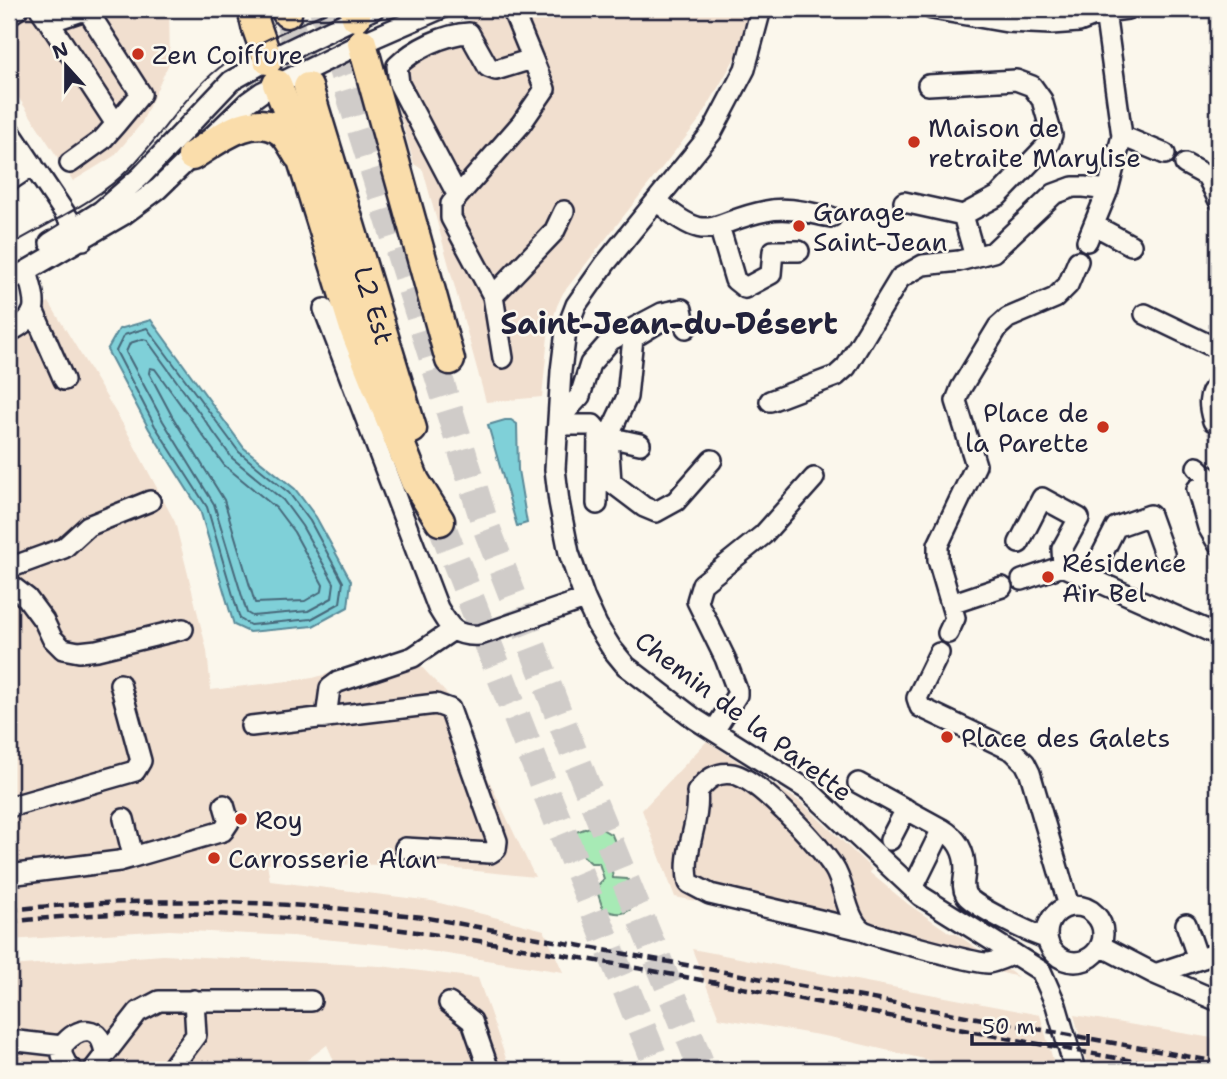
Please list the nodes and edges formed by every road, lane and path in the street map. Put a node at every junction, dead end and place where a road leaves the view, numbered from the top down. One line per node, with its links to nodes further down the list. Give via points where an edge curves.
1 (18, 9): 10 (street)
2 (252, 9): 14 (highway)
3 (440, 9): 12 (street)
4 (512, 9): 13 (street)
5 (761, 9): 30 (street, Chemin de la Parette, via 745,69 712,132)
6 (932, 9): 9 (street, via 1007,22 1051,24 1079,22)
7 (1084, 9): 9 (street)
8 (1127, 9): 9 (street)
9 (1104, 12): 19 (street)
10 (9, 15)
11 (45, 15): 17 (street); 17 (street, via 89,13 141,94)
12 (362, 19): 14 (street); 52 (highway)
13 (532, 59): 28 (street, via 545,89); 28 (street, via 496,70 488,66 469,33 407,55 397,66 399,84)
14 (272, 72): 21 (street); 23 (highway); 36 (street, via 231,81)
15 (928, 85): 33 (street, via 1016,80 1032,86 1042,100 1052,135 998,196)
16 (308, 87): 23 (highway, L2 Est, via 440,521 415,481 355,331)
17 (116, 124): 22 (street)
18 (9, 130): 25 (street)
19 (1122, 136): 20 (street); 27 (street)
20 (1165, 154)
21 (192, 156): 23 (highway, via 226,134 257,125 282,132); 36 (street, via 123,215)
22 (69, 163)
23 (303, 163)
24 (1185, 164): 29 (street, via 1208,176)
25 (33, 165): 26 (street); 36 (street)
26 (9, 181)
27 (1108, 190): 37 (street, via 1090,233); 39 (street, via 1073,187 1054,194 993,252)
28 (458, 196): 43 (street, via 451,204 451,218)
29 (1218, 199)
30 (657, 201): 35 (street, via 690,226); 57 (street, Chemin de la Parette, via 576,305 565,335)
31 (904, 202): 33 (street)
32 (564, 211): 43 (street, via 554,232)
33 (963, 215): 39 (street)
34 (831, 217): 35 (street, via 793,209 766,211)
35 (719, 226): 38 (street, via 735,280 744,288 771,274 773,251)
36 (79, 234): 41 (street)
37 (1131, 245)
38 (799, 251)
39 (975, 257): 55 (street, via 923,265 900,278 846,367 836,376)
40 (1078, 261): 77 (street, via 1068,285 1055,298 1007,318 998,327 956,401 976,465 938,545 937,560)
41 (18, 269): 42 (street); 45 (street, via 35,298)
42 (9, 281)
43 (493, 296): 51 (street)
44 (324, 309): 79 (street, via 438,608)
45 (34, 313): 49 (street); 53 (street)
46 (662, 313): 48 (street, via 682,309); 57 (street, via 611,340 590,364 580,396); 58 (street, via 656,324 633,338 627,397)
47 (1145, 314): 50 (street)
48 (686, 328)
49 (9, 332)
50 (1218, 349)
51 (503, 358)
52 (450, 360)
53 (64, 380)
54 (1218, 385): 56 (street, via 1210,396)
55 (770, 401)
56 (1213, 421)
57 (558, 422): 66 (street, via 593,425 598,431); 76 (street, Chemin de la Parette, via 555,469 559,502 569,553)
58 (608, 437): 59 (street); 60 (street, via 611,482 656,512 676,501)
59 (640, 444)
60 (712, 460)
61 (1198, 467): 64 (street, via 1209,478)
62 (814, 478): 86 (street, via 763,535 698,592 700,611 737,690)
63 (1197, 489): 68 (street)
64 (1218, 500)
65 (150, 501): 71 (street, via 88,526 64,548)
66 (597, 504)
67 (1019, 543): 70 (street, via 1042,498 1079,518 1062,549)
68 (1218, 544)
69 (1164, 554): 72 (street, via 1150,515 1116,527)
70 (1063, 566): 72 (street); 73 (street)
71 (9, 568)
72 (1090, 578): 81 (street)
73 (1022, 580)
74 (9, 584): 78 (street, via 27,598 63,649 97,650)
75 (1002, 587): 77 (street)
76 (585, 599): 79 (street, via 480,635 465,636); 86 (street, Chemin de la Parette, via 626,666)
77 (951, 604): 80 (street, via 955,618)
78 (183, 629)
79 (453, 630): 84 (street, via 413,657 338,682 330,688)
80 (948, 633)
81 (1218, 635)
82 (939, 653): 98 (street, via 917,698 920,707 1013,751 1025,763)
83 (120, 684): 89 (street, via 141,761 135,771)
84 (326, 718): 85 (street); 94 (street, via 436,704 450,709 496,849 490,853)
85 (251, 726)
86 (714, 731): 97 (street, Chemin de la Parette, via 808,790)
87 (858, 783): 90 (street)
88 (224, 805): 95 (street, via 229,822 223,831)
89 (9, 807)
90 (906, 809): 92 (street); 93 (street)
91 (124, 819): 95 (street)
92 (942, 829): 97 (street); 101 (street, via 953,836 962,852 962,886 967,898)
93 (890, 840)
94 (405, 848)
95 (133, 856): 96 (street)
96 (9, 875)
97 (913, 888): 104 (street, Chemin de la Parette)
98 (1069, 906): 101 (street, via 1054,914 1048,924); 102 (street, via 1089,909 1098,916 1103,928)
99 (1186, 924): 105 (street)
100 (862, 930): 100 (street, via 850,912 835,869 786,812 734,774 717,774 706,780 697,792 699,805 685,870 688,883 710,894); 104 (street, via 987,963)
101 (1051, 945): 102 (street, via 1072,962 1084,961); 106 (street)
102 (1101, 946): 107 (street)
103 (1218, 953): 105 (street)
104 (1014, 954): 106 (street, Chemin de la Parette)
105 (1198, 959): 107 (street)
106 (1041, 971): 119 (street)
107 (1155, 974): 110 (street)
108 (194, 1000): 109 (street); 114 (street, via 159,1001 138,1012); 117 (street, via 196,1035)
109 (311, 1001)
110 (1218, 1002)
111 (449, 1003): 118 (street, via 472,1021)
112 (9, 1040): 113 (street)
113 (62, 1046): 114 (street, via 78,1032 93,1031 103,1042); 115 (street, via 62,1055)
114 (105, 1054): 116 (street)
115 (73, 1070)
116 (93, 1070)
117 (170, 1070)
118 (489, 1070)
119 (1075, 1070)

